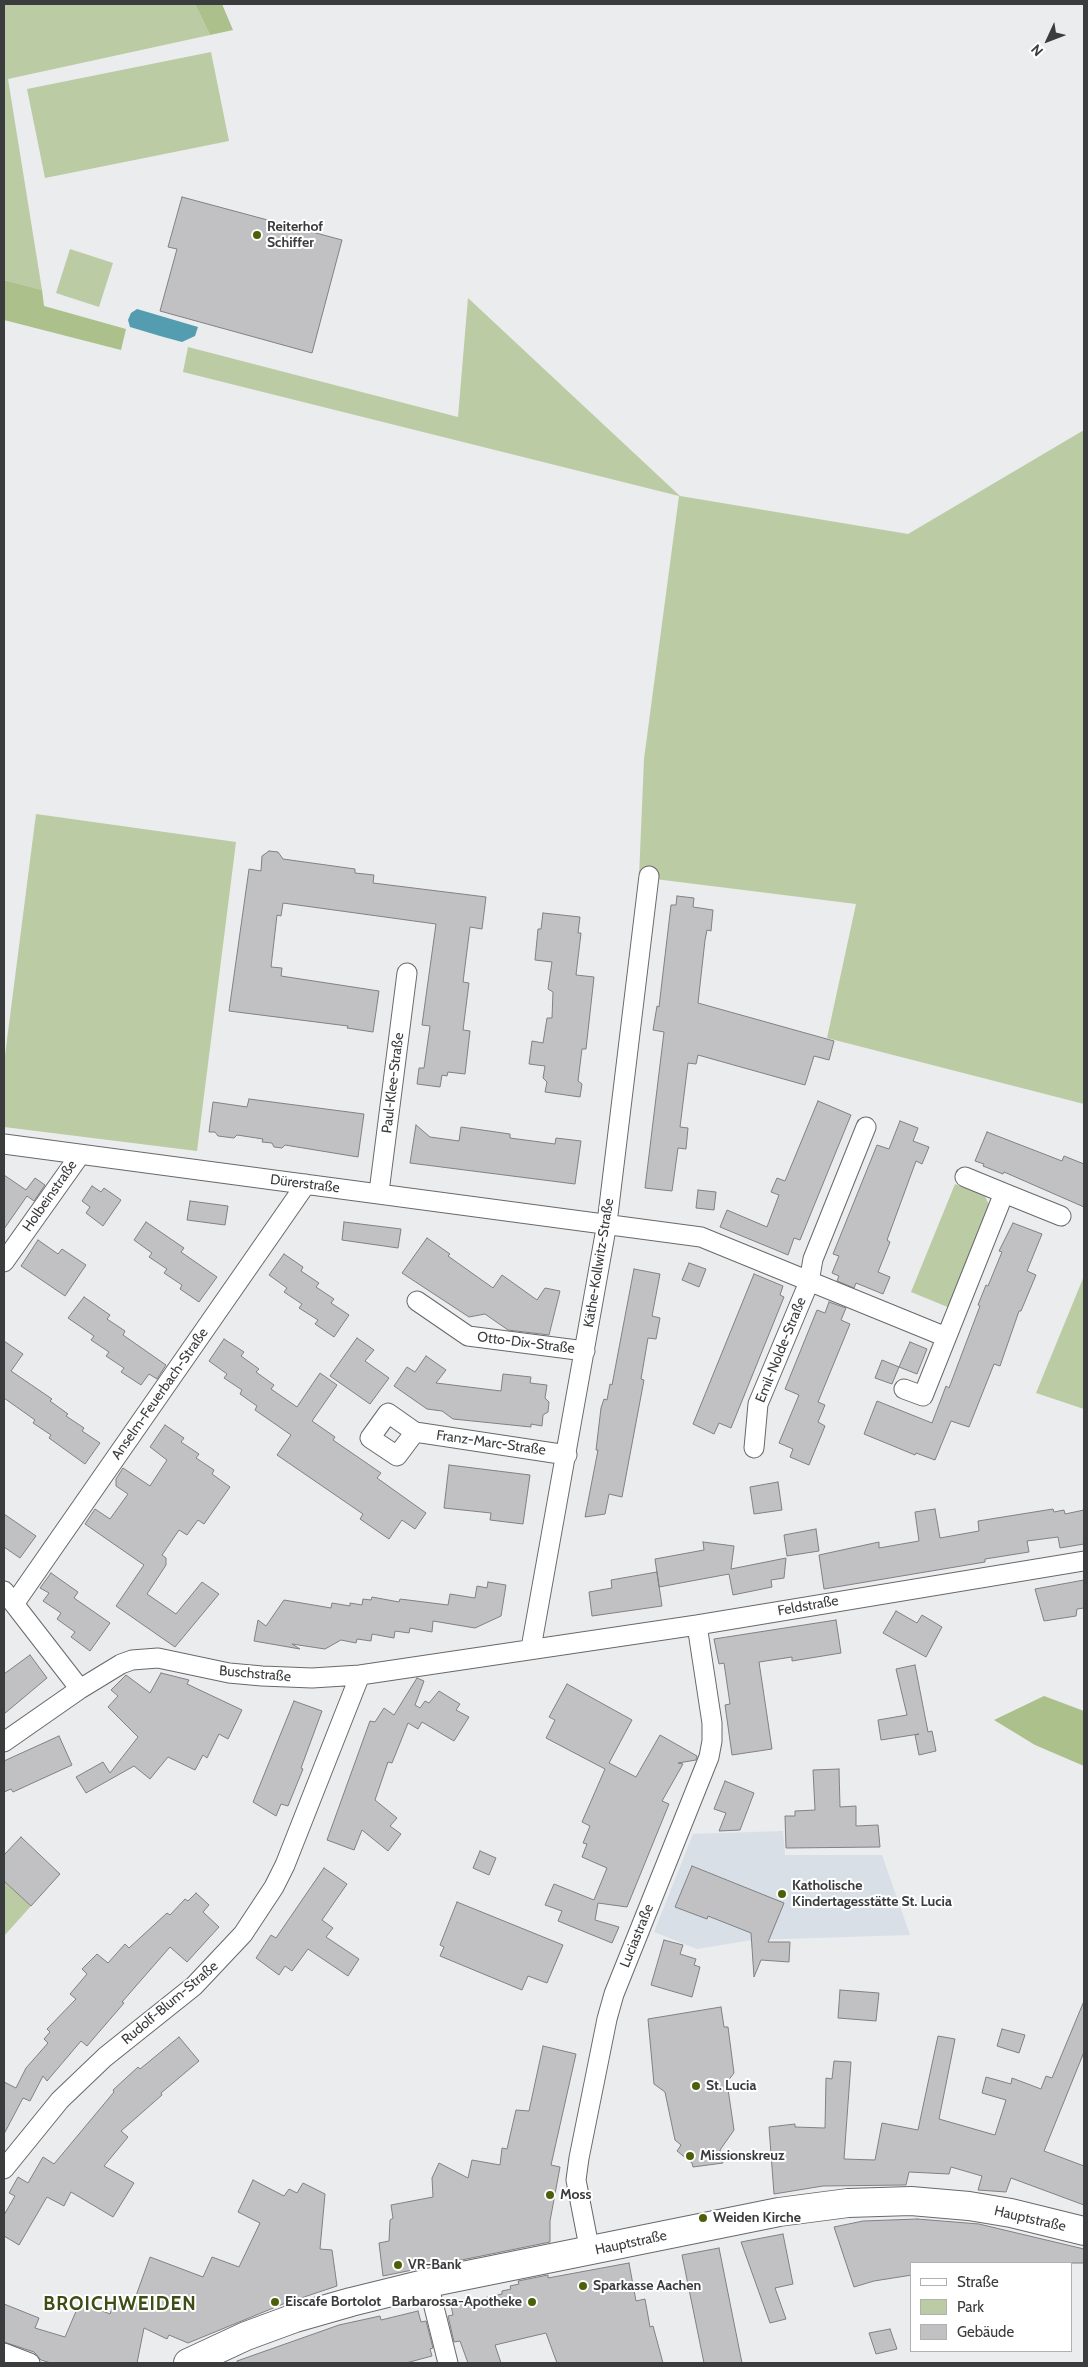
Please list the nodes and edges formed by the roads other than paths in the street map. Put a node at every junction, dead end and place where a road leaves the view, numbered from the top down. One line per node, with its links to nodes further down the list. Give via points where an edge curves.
1 (649, 876): 11 (street, Käthe-Kollwitz-Straße)
2 (407, 973): 8 (street, Paul-Klee-Straße)
3 (866, 1127): 13 (street, Emil-Nolde-Straße, via 813,1259)
4 (4, 1144): 5 (street, Dürerstraße)
5 (80, 1155): 7 (street, Dürerstraße); 12 (street, Holbeinstraße)
6 (965, 1178): 9 (street)
7 (306, 1184): 8 (street, Dürerstraße); 22 (street, Anselm-Feuerbach-Straße)
8 (379, 1192): 11 (street, Dürerstraße)
9 (1004, 1193): 10 (street); 15 (street)
10 (1061, 1216)
11 (607, 1223): 13 (street, Emil-Nolde-Straße, via 701,1237); 16 (street, Käthe-Kollwitz-Straße)
12 (4, 1262)
13 (809, 1282): 15 (street, Emil-Nolde-Straße); 19 (street, Emil-Nolde-Straße, via 758,1404)
14 (417, 1301): 16 (street, Otto-Dix-Straße, via 468,1336)
15 (946, 1337): 17 (street, via 923,1396)
16 (585, 1351): 20 (street, Käthe-Kollwitz-Straße)
17 (904, 1389)
18 (415, 1432): 20 (street, Franz-Marc-Straße)
19 (754, 1448)
20 (567, 1455): 24 (street, Käthe-Kollwitz-Straße)
21 (1084, 1561): 23 (street, Feldstraße)
22 (9, 1597): 26 (street)
23 (697, 1625): 24 (street, Feldstraße); 30 (street, Luciastraße, via 712,1741 709,1757 607,2020 576,2180)
24 (531, 1648): 25 (street, Buschstraße)
25 (360, 1675): 26 (street, Buschstraße, via 312,1678 262,1676 229,1673 158,1658 120,1664); 28 (street, Rudolf-Blum-Straße, via 285,1864 243,1934 194,1986 105,2057 60,2100)
26 (80, 1689): 27 (street, Buschstraße)
27 (4, 1742)
28 (4, 2169)
29 (1084, 2231): 30 (main road, Hauptstraße, via 969,2206 911,2201 848,2203 761,2215)
30 (590, 2252): 31 (main road, Hauptstraße)
31 (428, 2283): 34 (main road, Hauptstraße, via 295,2318); 35 (street)
32 (4, 2353): 33 (street)
33 (30, 2363)
34 (188, 2363)
35 (448, 2363)

